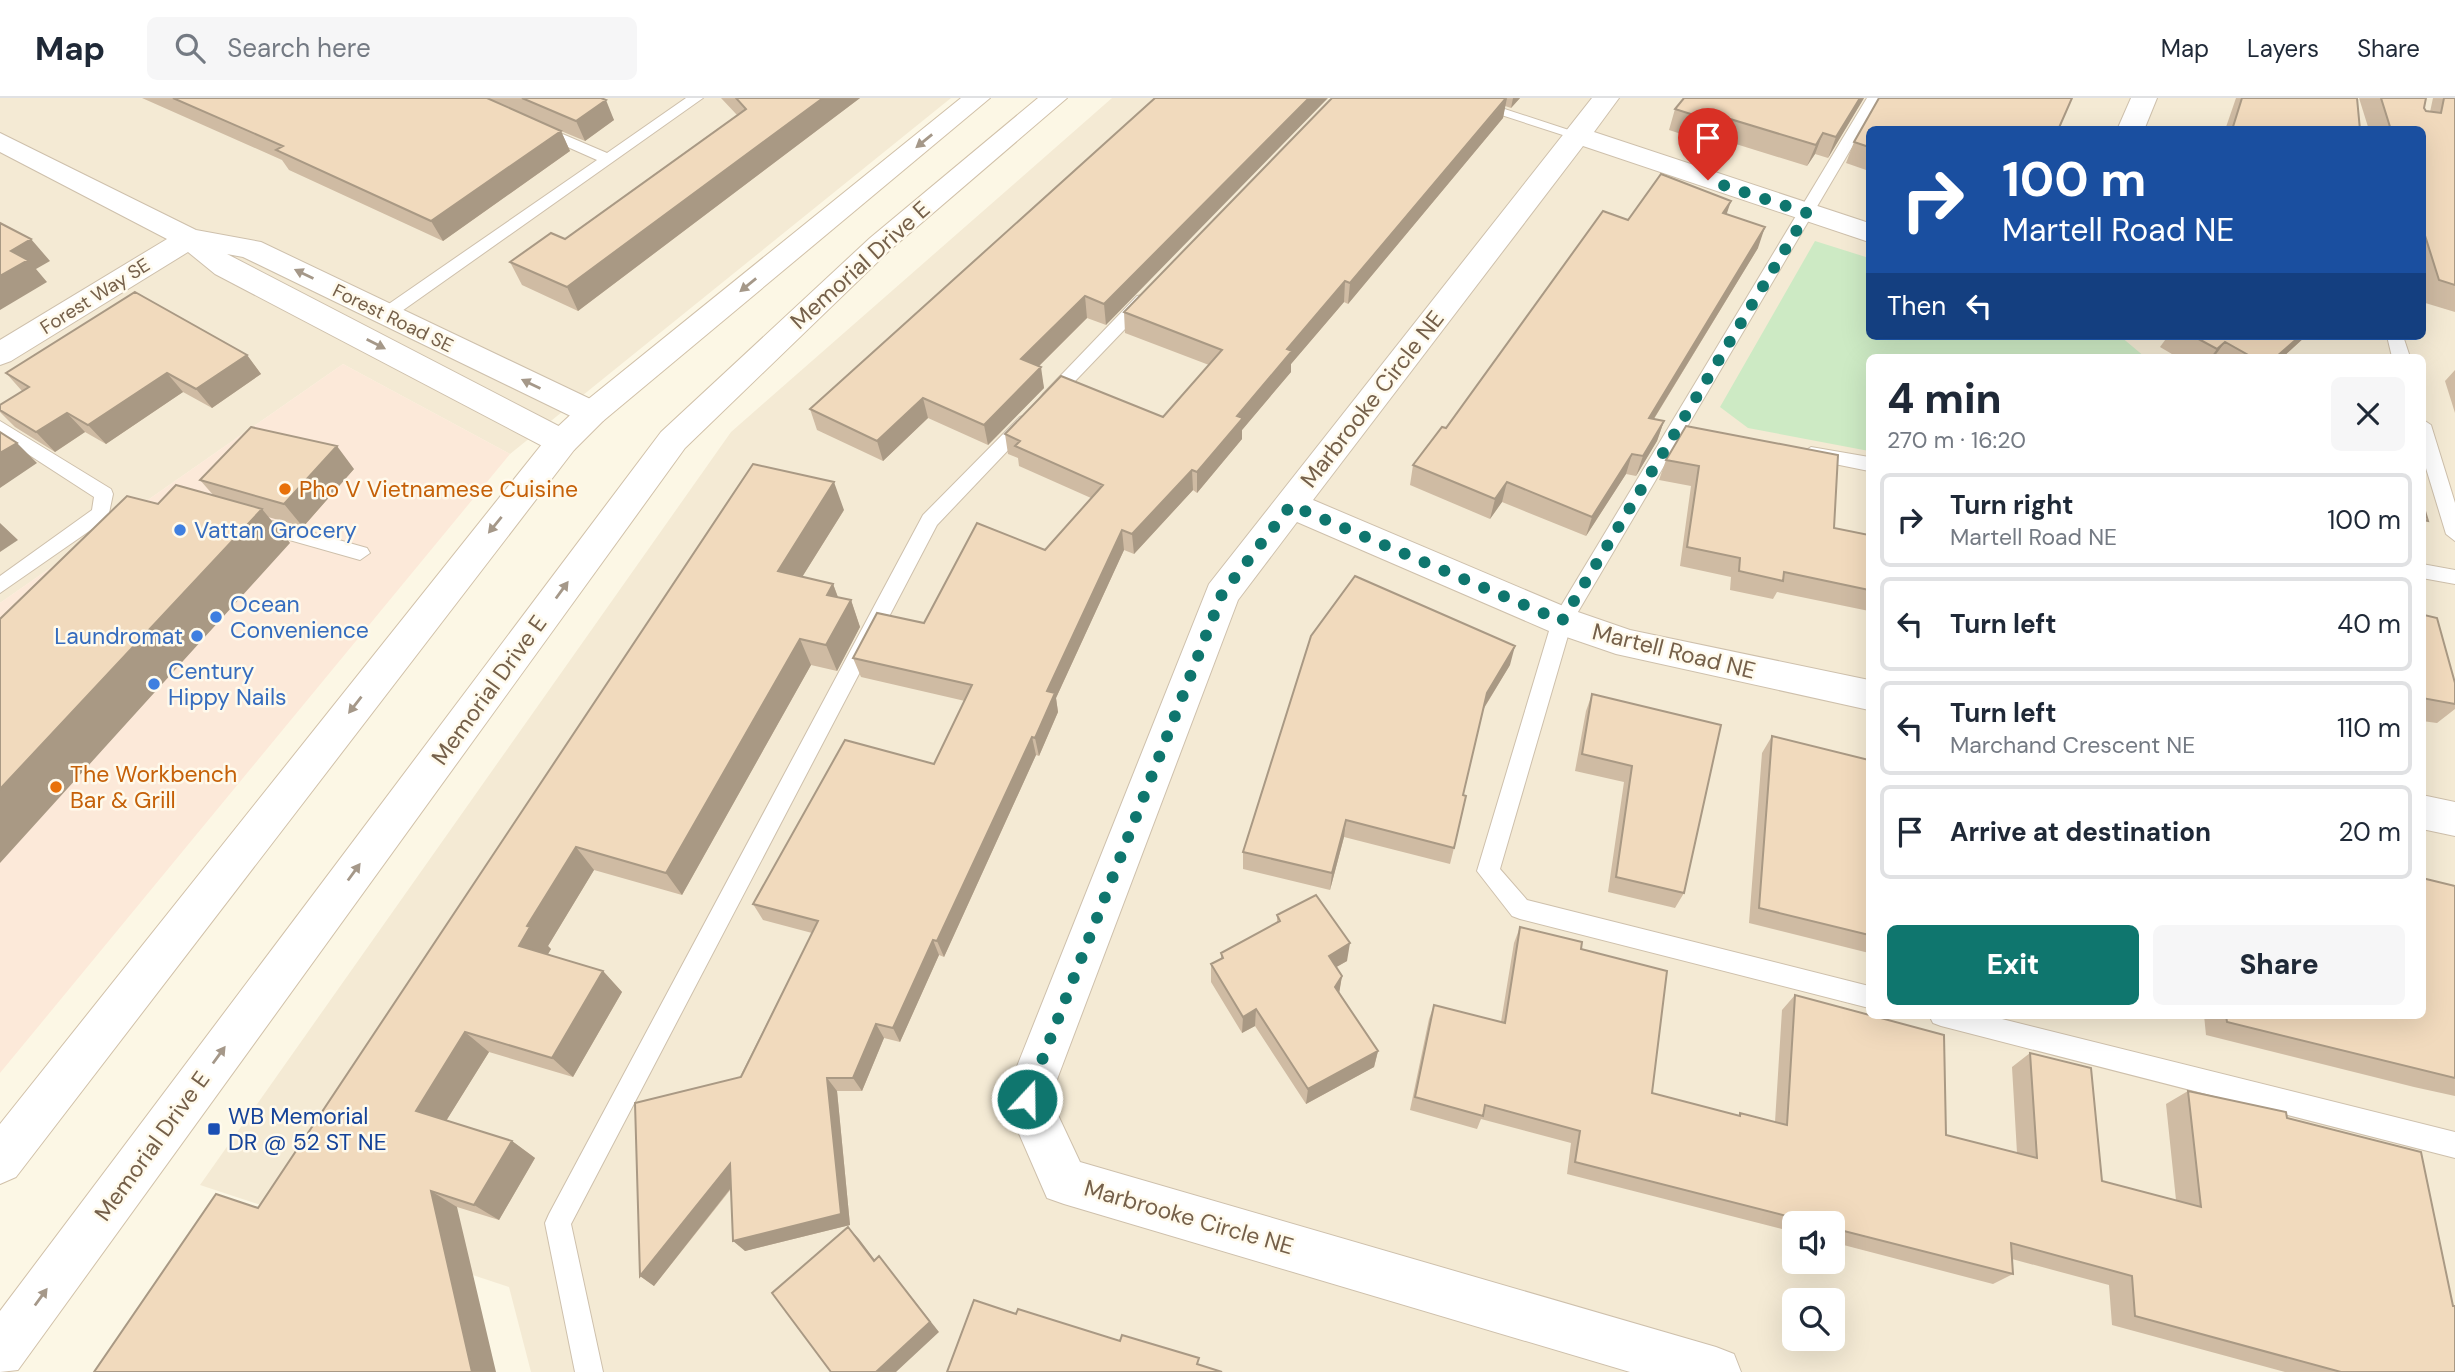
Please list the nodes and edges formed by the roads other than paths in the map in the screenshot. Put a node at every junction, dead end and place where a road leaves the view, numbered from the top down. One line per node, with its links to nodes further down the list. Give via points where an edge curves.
1 (696, 98): 12 (lane)
2 (977, 98): 19 (street, one-way to 19)
3 (1054, 98): 40 (street, Memorial Drive E, one-way to 3, via 673,440 880,244)
4 (1456, 98): 10 (lane)
5 (1606, 98): 10 (street, Marbrooke Circle NE)
6 (1874, 98): 13 (lane)
7 (2144, 98): 9 (street)
8 (525, 123): 12 (lane)
9 (2132, 126)
10 (1577, 135): 13 (street); 25 (street, Marbrooke Circle NE)
11 (0, 141): 15 (street, Forest Road SE)
12 (608, 159): 17 (lane)
13 (1807, 213): 14 (street); 32 (lane, via 1685,429)
14 (1866, 232)
15 (189, 238): 17 (street, Forest Road SE, one-way to 15, via 251,249); 18 (street, Forest Way SE); 22 (street, Forest Road SE, one-way to 22, via 225,267)
16 (1157, 286): 41 (lane, via 930,520 558,1223)
17 (386, 314): 19 (street, Forest Road SE, one-way to 17)
18 (0, 354)
19 (592, 413): 22 (street)
20 (0, 427): 31 (lane, via 104,494 101,513)
21 (2426, 438): 27 (lane)
22 (562, 442): 39 (street, one-way to 39)
23 (1787, 449): 24 (lane)
24 (1866, 463)
25 (1291, 505): 32 (street, Martell Road NE); 42 (street, Marbrooke Circle NE, via 1222,594 1027,1099 1064,1181)
26 (231, 516): 28 (lane)
27 (2455, 534)
28 (359, 553)
29 (2426, 572): 30 (lane)
30 (2455, 577)
31 (0, 586)
32 (1562, 621): 33 (street, Martell Road NE, via 1629,644); 36 (lane, via 1488,871 1520,909)
33 (1866, 694)
34 (2426, 813): 35 (street)
35 (2455, 819)
36 (1866, 996)
37 (1957, 1019): 38 (lane)
38 (2455, 1145)
39 (0, 1161)
40 (0, 1352)
41 (589, 1372)
42 (1716, 1372)

